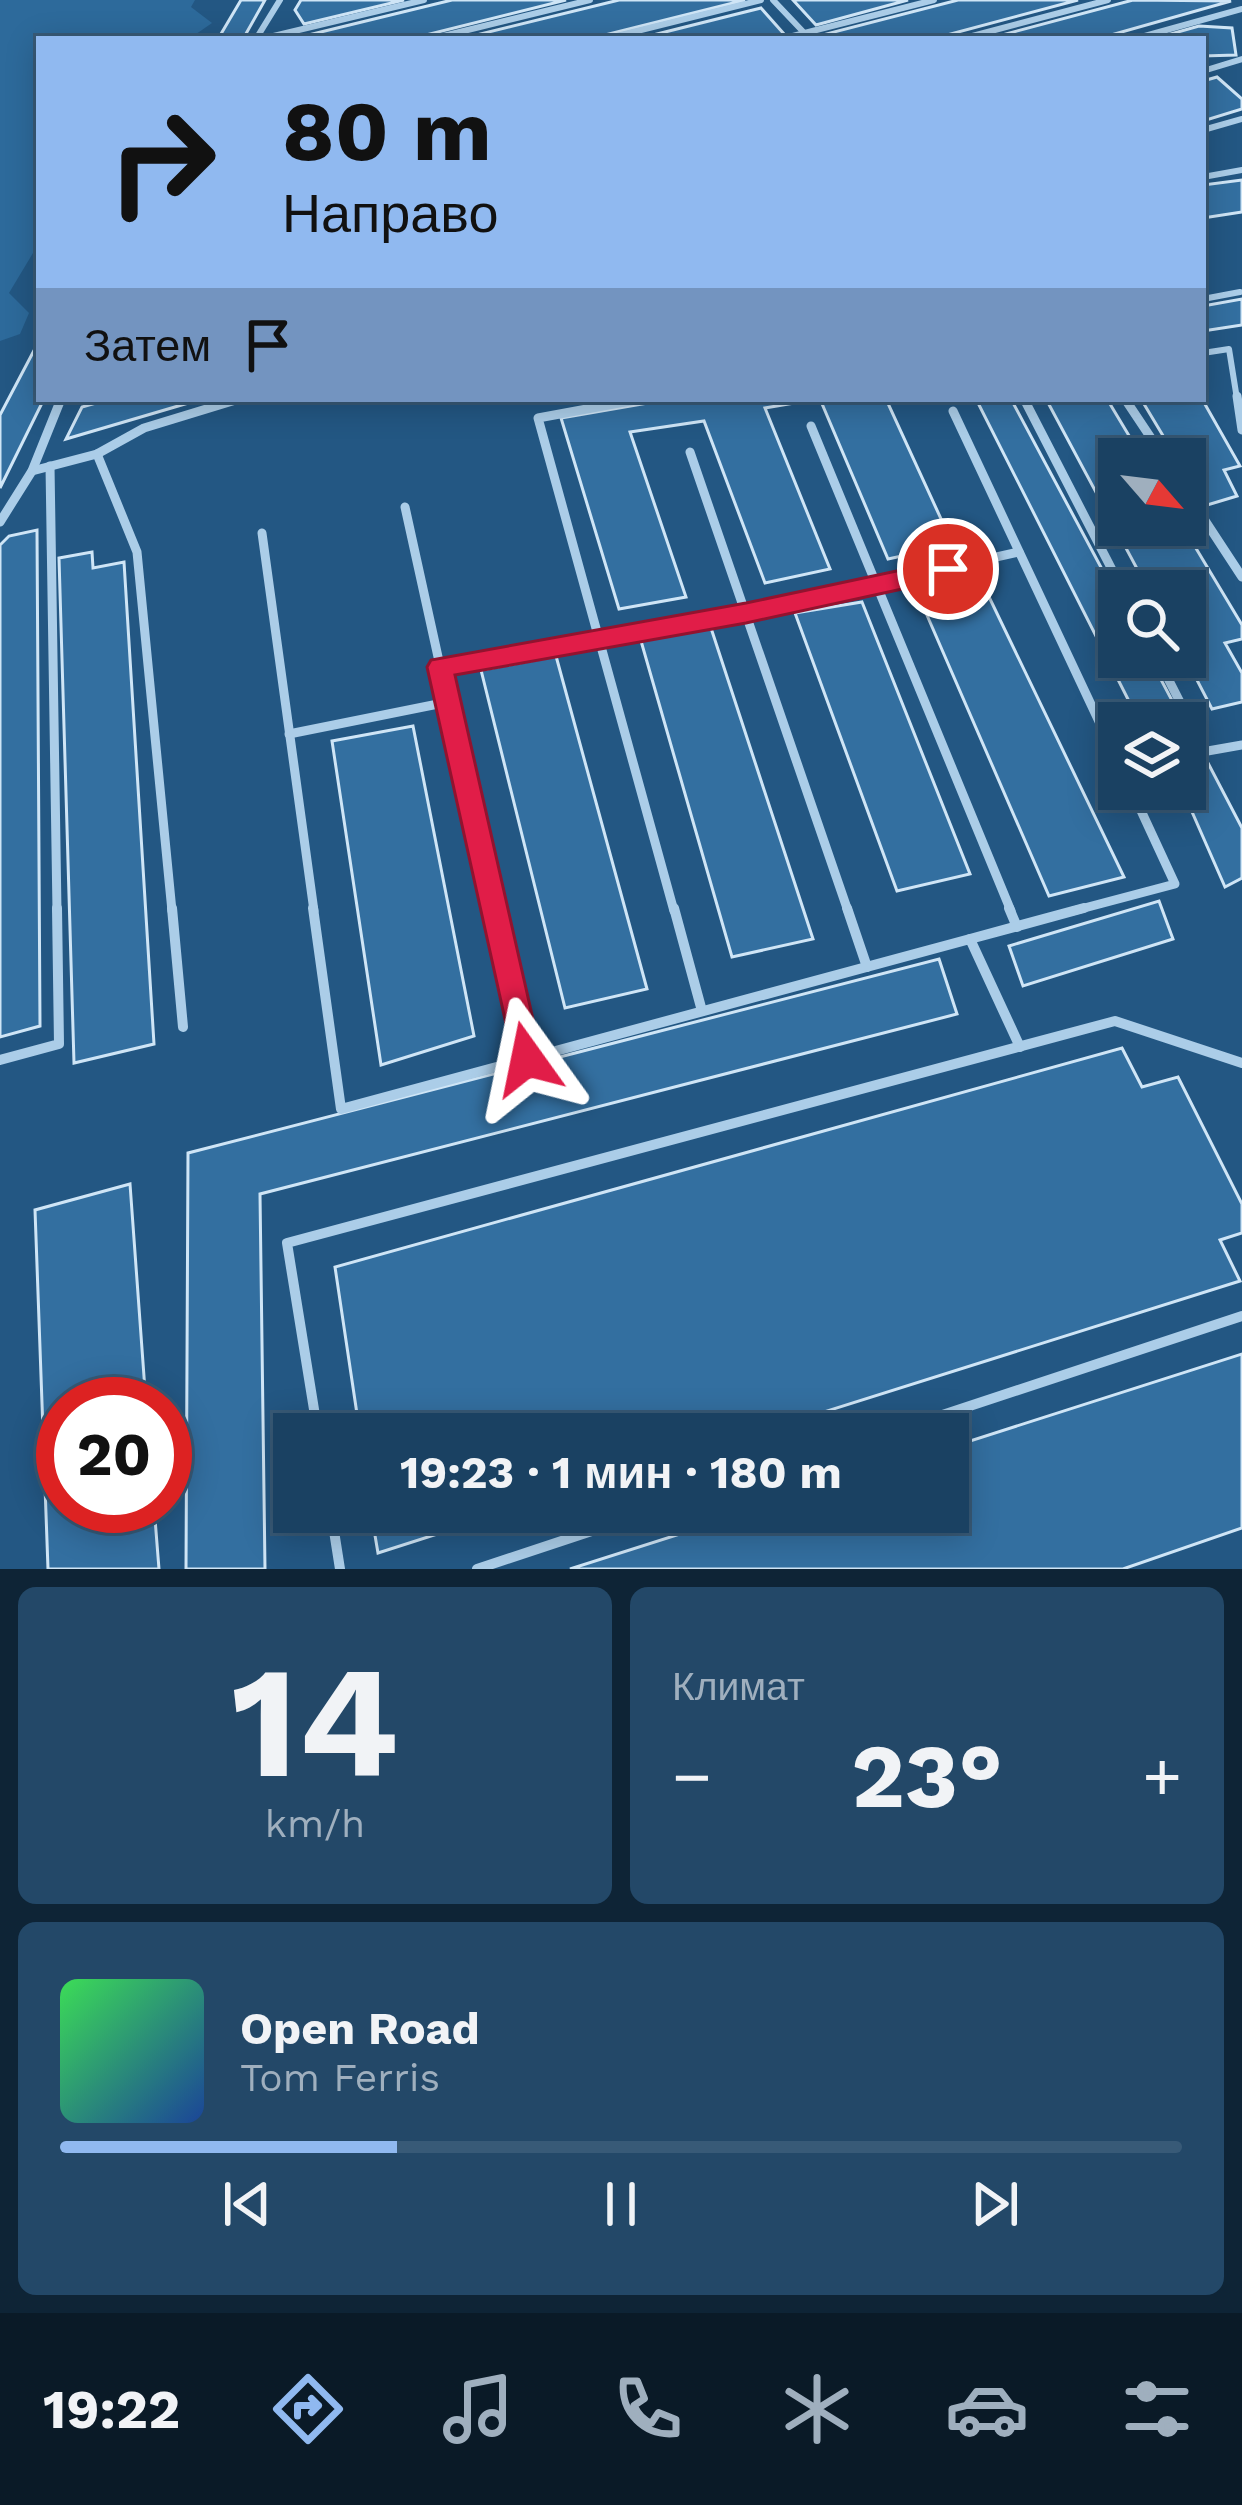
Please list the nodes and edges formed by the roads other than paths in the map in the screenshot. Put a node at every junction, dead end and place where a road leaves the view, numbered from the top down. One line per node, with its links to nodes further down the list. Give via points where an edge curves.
1 (280, 0): 9 (lane)
2 (424, 0): 10 (lane)
3 (590, 0): 11 (lane)
4 (761, 0): 12 (lane)
5 (773, 0): 13 (lane)
6 (934, 0): 13 (lane)
7 (1108, 0): 14 (lane)
8 (1242, 9): 15 (lane)
9 (261, 36)
10 (272, 36)
11 (443, 36)
12 (617, 36)
13 (807, 36)
14 (972, 36)
15 (1145, 36)
16 (1242, 59): 17 (lane)
17 (1206, 70)
18 (1242, 118): 19 (lane)
19 (1206, 129)
20 (1242, 170): 21 (lane)
21 (1206, 176)
22 (1240, 292): 23 (lane)
23 (1206, 298)
24 (1206, 353): 32 (lane, via 1229,349)
25 (62, 402): 37 (lane)
26 (229, 402): 35 (lane, via 144,428)
27 (625, 402): 47 (lane, via 538,418)
28 (1026, 402): 43 (lane)
29 (1127, 402): 33 (lane)
30 (953, 411): 42 (lane)
31 (811, 426): 45 (lane)
32 (1242, 430)
33 (1151, 438)
34 (690, 452): 46 (lane)
35 (97, 454): 36 (lane); 59 (lane, via 137,552)
36 (50, 466): 37 (lane); 62 (lane, via 59,1044)
37 (32, 471): 39 (lane)
38 (405, 507): 48 (lane)
39 (0, 522)
40 (1206, 522): 44 (lane)
41 (262, 533): 51 (lane)
42 (1019, 552): 45 (lane); 50 (lane)
43 (1112, 570)
44 (1242, 577)
45 (877, 587): 46 (lane); 55 (lane)
46 (746, 613): 47 (lane); 57 (lane)
47 (599, 640): 48 (lane); 58 (lane)
48 (440, 667): 49 (lane)
49 (448, 702): 51 (lane); 61 (lane)
50 (1098, 719)
51 (289, 734): 61 (lane, via 341,1108)
52 (1242, 745): 53 (lane)
53 (1206, 752)
54 (1141, 810): 55 (lane, via 1175,884)
55 (1017, 927): 56 (lane)
56 (970, 939): 57 (lane); 60 (lane)
57 (867, 967): 58 (lane)
58 (702, 1011): 61 (lane)
59 (183, 1027)
60 (1020, 1046): 63 (lane, via 1115,1021); 65 (lane, via 287,1243)
61 (527, 1059)
62 (0, 1060)
63 (1242, 1063)
64 (1242, 1316): 66 (lane)
65 (315, 1413)
66 (949, 1413)
67 (334, 1533): 69 (lane)
68 (586, 1533): 70 (lane)
69 (340, 1569)
70 (477, 1569)

